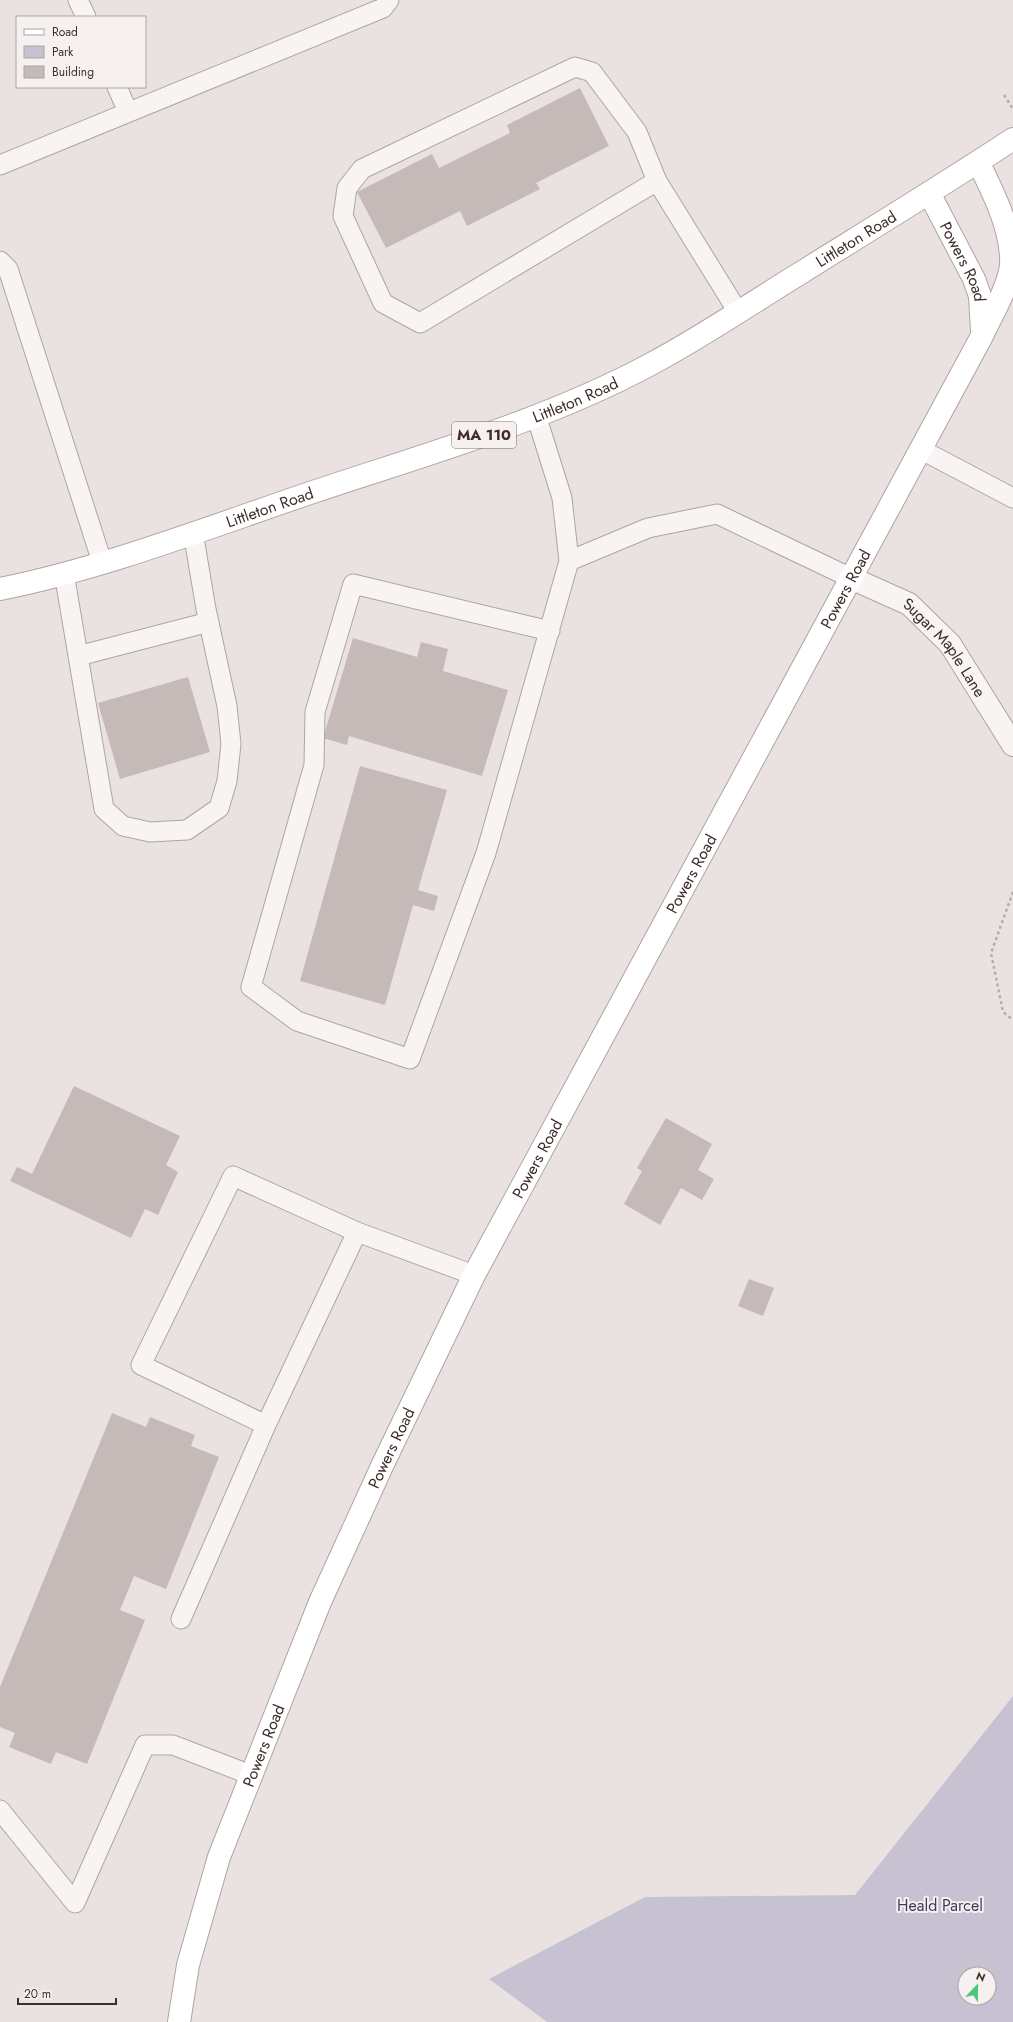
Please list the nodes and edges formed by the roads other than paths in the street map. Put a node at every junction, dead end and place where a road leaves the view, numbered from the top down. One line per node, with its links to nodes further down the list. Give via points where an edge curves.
1 (78, 0): 3 (lane)
2 (389, 0): 5 (lane, via 383,8)
3 (86, 16)
4 (117, 88): 5 (lane)
5 (128, 112): 8 (lane)
6 (1013, 139): 7 (main road, Littleton Road / MA 110)
7 (978, 162): 10 (main road, Littleton Road / MA 110); 13 (main road, Powers Road, via 1001,207 1009,232 1011,265 1005,287)
8 (0, 165)
9 (657, 181): 9 (lane, via 420,323 383,303 343,216 348,188 362,169 575,67 592,72 637,132); 12 (lane)
10 (929, 193): 12 (main road, Littleton Road / MA 110); 13 (main road, Powers Road, via 976,284 980,296)
11 (0, 261): 19 (lane, via 8,269)
12 (738, 312): 14 (main road, Littleton Road / MA 110, via 650,364)
13 (982, 334): 15 (main road, Powers Road)
14 (536, 415): 17 (main road, Littleton Road / MA 110); 18 (lane, via 562,498)
15 (920, 449): 16 (lane); 21 (main road, Powers Road)
16 (1013, 498)
17 (193, 532): 19 (main road, Littleton Road / MA 110); 23 (lane)
18 (569, 561): 21 (lane, via 648,528 717,514); 24 (lane)
19 (102, 562): 20 (main road, Littleton Road / MA 110)
20 (64, 573): 22 (main road, Littleton Road / MA 110); 25 (lane)
21 (850, 578): 26 (street, Sugar Maple Lane, via 909,604 950,644); 28 (main road, Powers Road)
22 (0, 589)
23 (209, 622): 25 (lane); 25 (lane, via 228,706 231,744 227,781 219,808 187,830 150,832 123,826 104,809)
24 (550, 631): 24 (lane, via 486,853 410,1059 297,1021 251,987 314,765 315,712 353,584)
25 (78, 656)
26 (1013, 745)
27 (357, 1232): 28 (lane); 29 (lane); 29 (lane, via 233,1176 141,1365)
28 (474, 1275): 31 (main road, Powers Road, via 320,1602)
29 (266, 1425): 30 (lane)
30 (180, 1619)
31 (251, 1776): 32 (lane, via 173,1745 145,1745 75,1902); 33 (main road, Powers Road, via 219,1858 188,1965)
32 (0, 1810)
33 (179, 2022)

